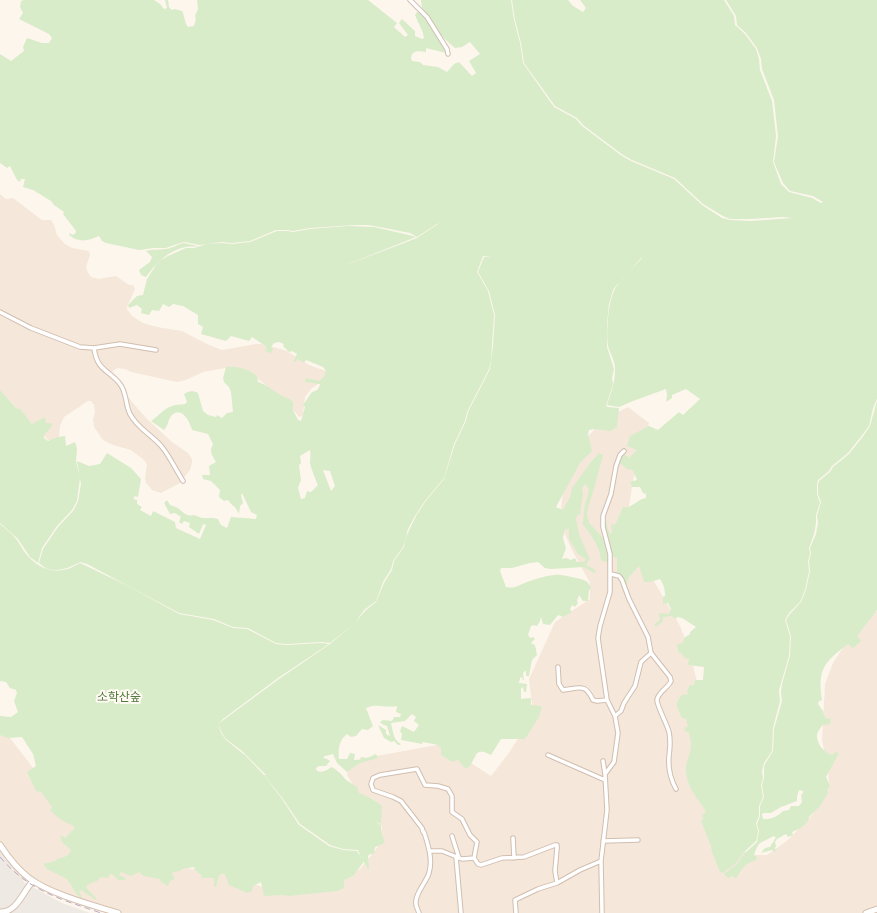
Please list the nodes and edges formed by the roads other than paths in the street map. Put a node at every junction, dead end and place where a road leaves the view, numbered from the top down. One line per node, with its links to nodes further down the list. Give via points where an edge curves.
1 (410, 0): 2 (street, via 427,17)
2 (448, 54)
3 (0, 312): 4 (street, via 56,338 80,347)
4 (94, 348): 5 (street, via 120,344); 7 (street, via 99,365 113,376 123,389 129,413 138,426 161,446)
5 (156, 350)
6 (624, 451): 8 (street, via 616,466 611,494 603,516)
7 (183, 481)
8 (611, 574): 9 (street, via 619,576 622,580 648,637); 11 (street, via 610,592 598,638)
9 (651, 653): 12 (street, via 641,662 635,686 621,711); 17 (street, via 671,681 660,694 657,703 669,732 669,761)
10 (558, 667): 11 (street, via 559,684 563,690 584,688 593,700)
11 (607, 700): 12 (street)
12 (615, 716): 15 (street, via 617,748 614,762)
13 (548, 755): 16 (street)
14 (603, 761): 15 (street)
15 (605, 774): 16 (street)
16 (605, 780): 20 (street, via 607,810)
17 (676, 789)
18 (452, 836): 24 (street)
19 (513, 838): 26 (street)
20 (603, 840): 21 (street); 27 (street)
21 (638, 840)
22 (0, 845): 28 (main road, via 20,871)
23 (430, 851): 24 (street, via 442,851); 25 (street, via 422,828 401,801 373,790 371,784 376,776 417,769 425,785 448,789 452,796 452,812 462,819 470,835 477,842); 33 (street, via 429,873 415,903)
24 (458, 858): 25 (street); 34 (street)
25 (474, 858): 26 (street, via 481,865 502,858)
26 (514, 858): 29 (street, via 557,845)
27 (601, 861): 29 (street); 36 (street)
28 (33, 881): 31 (main road, via 13,908 7,912); 32 (main road, via 53,891)
29 (557, 883): 35 (street, via 515,900)
30 (877, 910): 37 (main road)
31 (0, 912)
32 (118, 913)
33 (419, 913)
34 (461, 913)
35 (516, 913)
36 (602, 913)
37 (866, 913)

